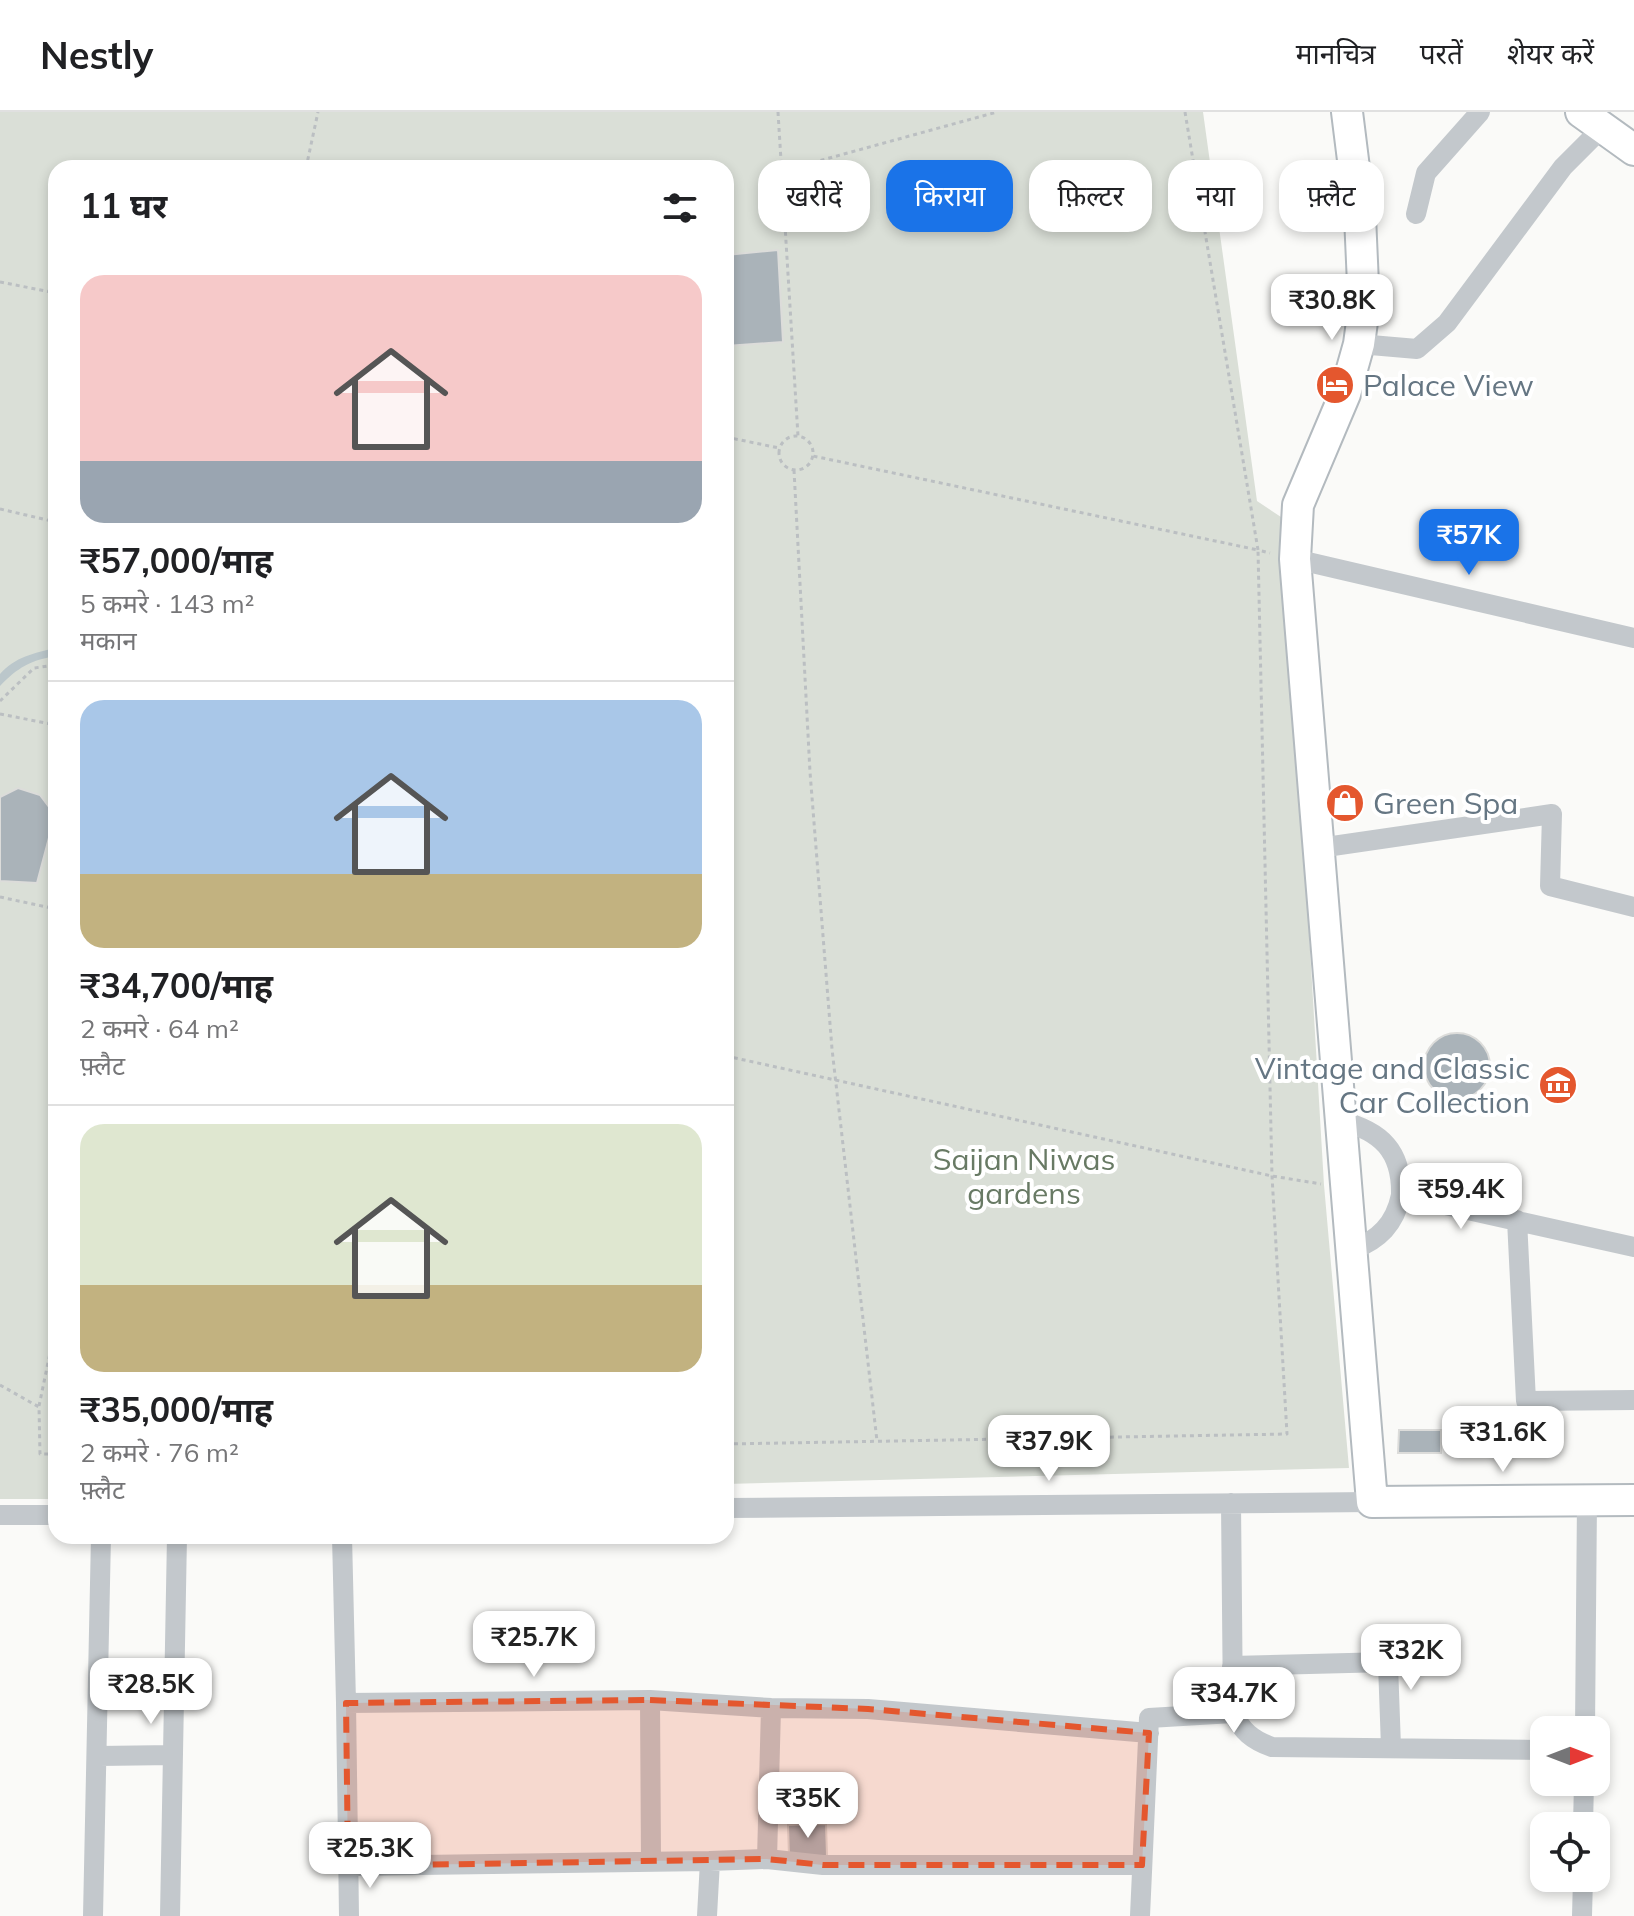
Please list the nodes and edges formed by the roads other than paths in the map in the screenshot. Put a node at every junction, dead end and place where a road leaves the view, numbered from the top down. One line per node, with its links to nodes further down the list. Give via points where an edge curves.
1 (1347, 112): 6 (main road, via 1364,292)
2 (1480, 112): 5 (street, via 1426,173)
3 (1592, 120): 4 (main road); 6 (street, via 1447,323 1417,349)
4 (1634, 150)
5 (1416, 214)
6 (1359, 344): 7 (main road, via 1345,394 1298,505)
7 (1295, 559): 8 (street); 9 (main road)
8 (1634, 638)
9 (1319, 848): 10 (street, via 1552,814 1550,886); 11 (main road)
10 (1634, 907)
11 (1341, 1121): 12 (street, via 1362,1126 1389,1147 1400,1173); 15 (main road)
12 (1401, 1195): 13 (street); 15 (street, via 1388,1227 1369,1244)
13 (1517, 1220): 14 (street); 16 (street, via 1526,1401)
14 (1634, 1247)
15 (1352, 1250): 19 (main road)
16 (1634, 1400)
17 (1587, 1500): 18 (main road); 19 (main road); 34 (street)
18 (1634, 1500)
19 (1372, 1502): 20 (street)
20 (1231, 1503): 21 (street); 29 (street)
21 (734, 1508)
22 (0, 1515): 23 (street)
23 (48, 1515)
24 (101, 1544): 39 (street)
25 (177, 1544): 38 (street)
26 (342, 1544): 31 (street)
27 (1387, 1637): 28 (street)
28 (1388, 1662): 29 (street); 36 (street)
29 (1232, 1666): 33 (street)
30 (650, 1700): 31 (street); 32 (street); 42 (street)
31 (346, 1703): 44 (street)
32 (771, 1708): 35 (street, via 868,1709); 40 (street)
33 (1233, 1713): 35 (street, via 1149,1718); 36 (street, via 1252,1738 1272,1747)
34 (1585, 1716)
35 (1149, 1733): 43 (street)
36 (1391, 1747): 37 (street)
37 (1530, 1750)
38 (173, 1755): 39 (street); 47 (street)
39 (99, 1756): 46 (street)
40 (767, 1859): 41 (street); 43 (street, via 823,1865)
41 (710, 1861): 42 (street); 49 (street)
42 (651, 1862): 44 (street)
43 (1142, 1865): 50 (street)
44 (348, 1866): 48 (street)
45 (1583, 1892): 51 (street)
46 (93, 1916)
47 (170, 1916)
48 (349, 1916)
49 (707, 1916)
50 (1140, 1916)
51 (1582, 1916)

